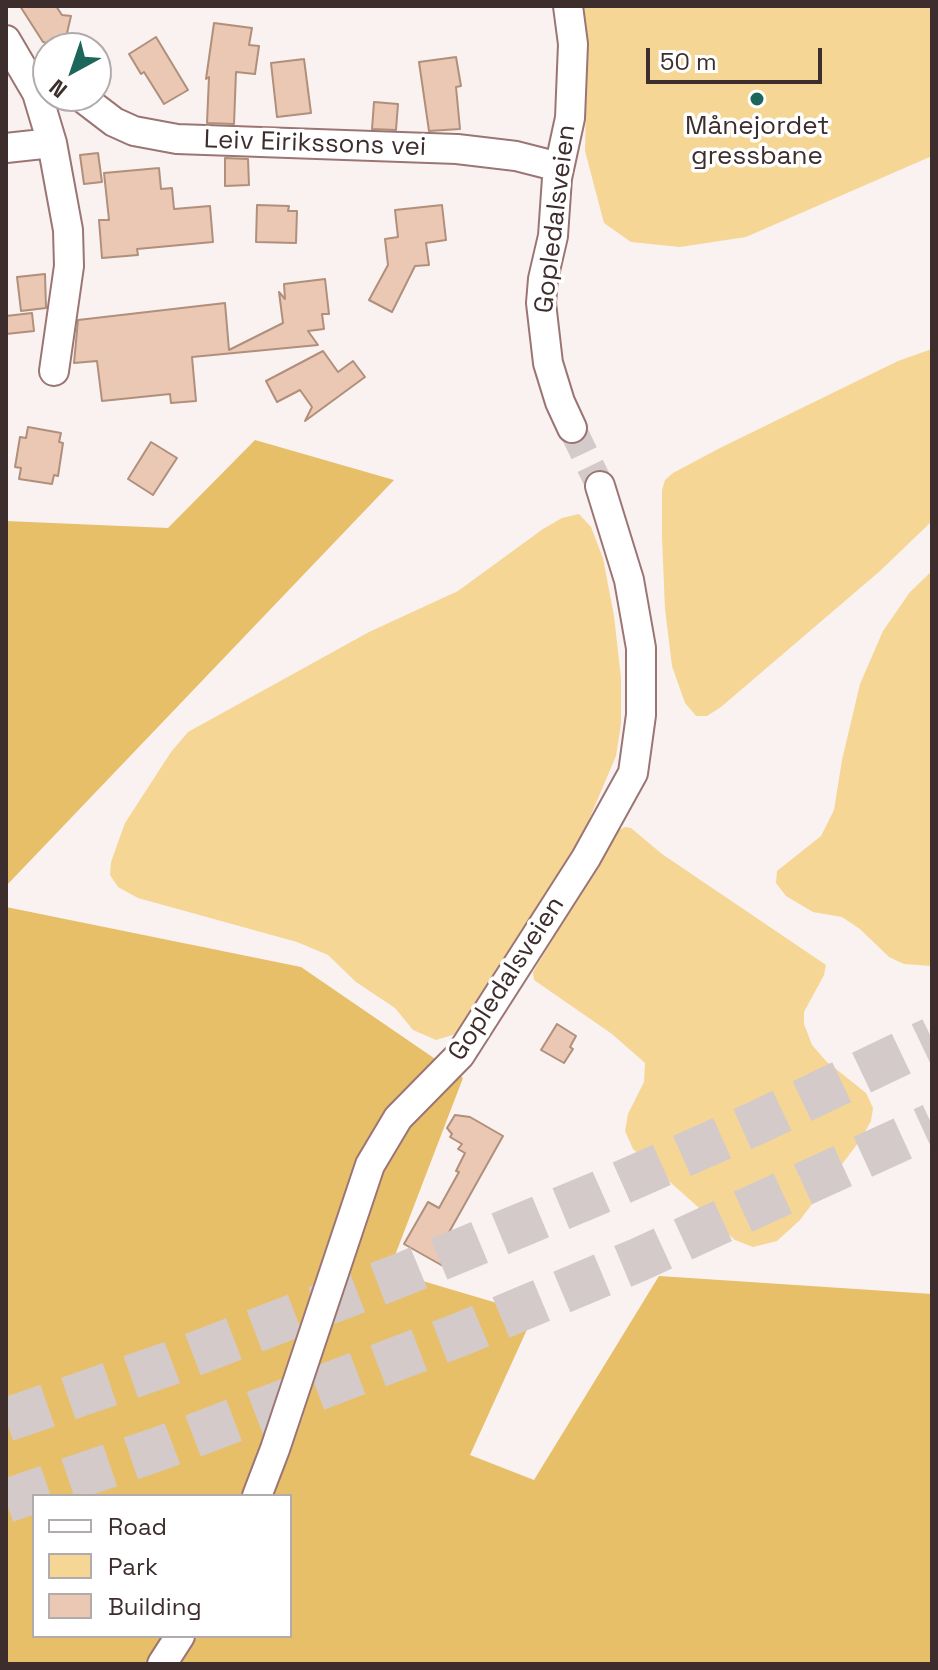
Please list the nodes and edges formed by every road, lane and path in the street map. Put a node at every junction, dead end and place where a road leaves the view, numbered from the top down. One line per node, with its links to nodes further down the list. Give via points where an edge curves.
1 (568, 6): 7 (street, Gopledalsveien, via 573,44 570,118)
2 (6, 37): 3 (street); 5 (street, via 37,93)
3 (32, 57)
4 (101, 112): 7 (street, Leiv Eirikssons vei, via 124,127 177,139 457,149)
5 (52, 143): 6 (street); 8 (street, via 69,266)
6 (6, 148)
7 (559, 167): 9 (street, Gopledalsveien, via 541,303 548,363)
8 (54, 371)
9 (572, 428)
10 (600, 486): 11 (street, Gopledalsveien, via 629,580 641,648 641,715 633,773 586,858 460,1055 398,1118 370,1165)
11 (258, 1494)
12 (179, 1638): 13 (street)
13 (162, 1664)

